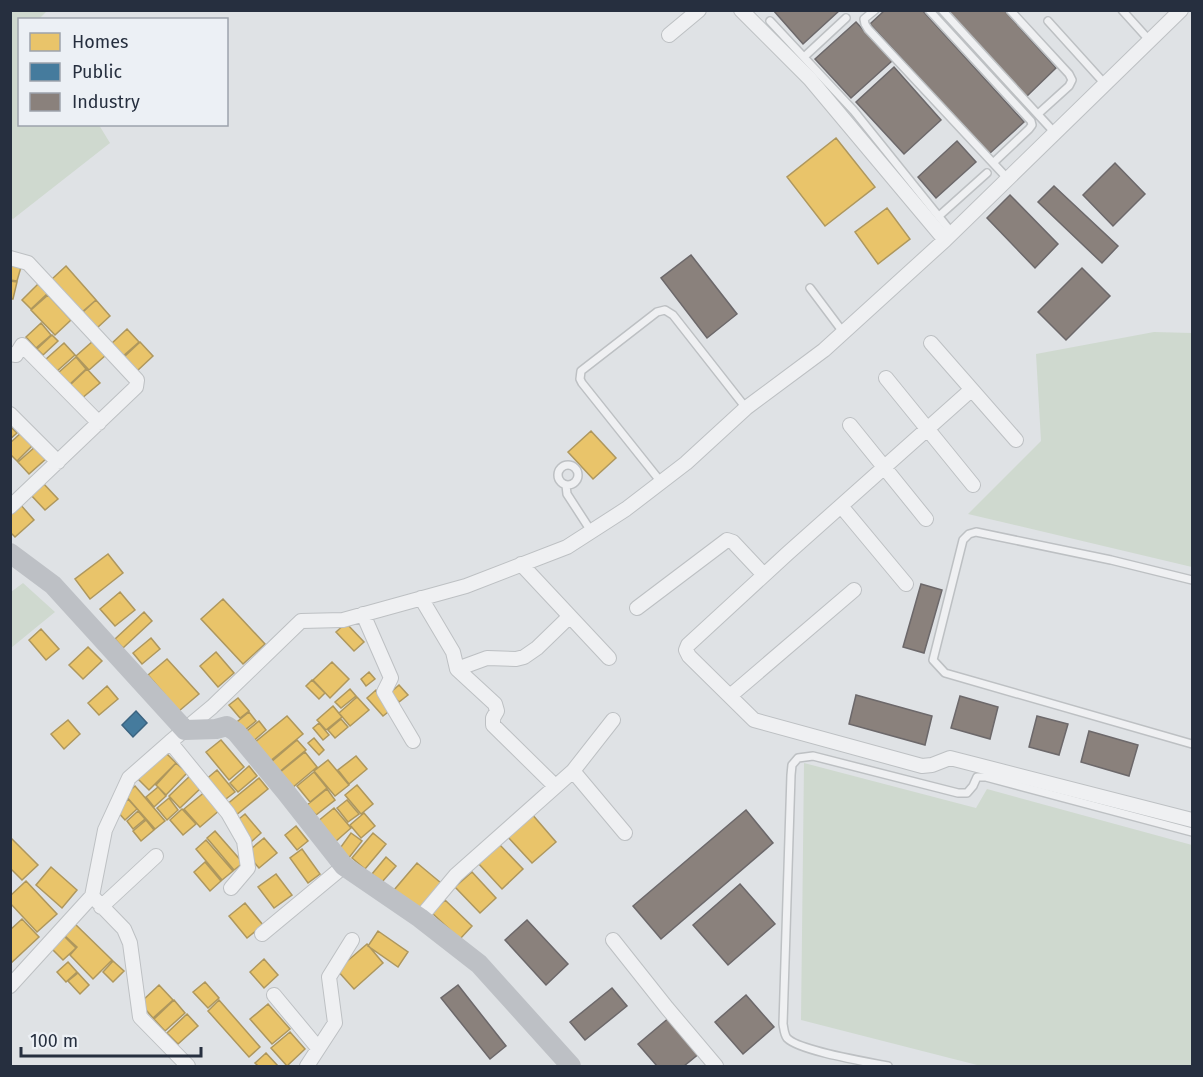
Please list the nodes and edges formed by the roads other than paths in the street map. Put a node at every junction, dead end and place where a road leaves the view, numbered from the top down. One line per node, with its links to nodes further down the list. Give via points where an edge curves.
1 (699, 10): 12 (street)
2 (741, 10): 22 (street, via 810,79)
3 (874, 10): 18 (lane, via 864,19 868,29)
4 (929, 10): 18 (lane, via 1031,121 1029,129)
5 (942, 10): 16 (lane)
6 (1010, 10): 16 (lane, via 1071,80)
7 (1122, 10): 13 (lane)
8 (1181, 10): 13 (street)
9 (846, 18): 14 (lane)
10 (770, 21): 14 (lane)
11 (1048, 21): 15 (lane)
12 (669, 36)
13 (1150, 41): 15 (street)
14 (804, 57): 21 (lane, via 854,111)
15 (1105, 84): 17 (street)
16 (1038, 114): 17 (lane)
17 (1055, 133): 20 (street)
18 (993, 163): 20 (lane)
19 (987, 173): 21 (lane)
20 (1008, 179): 22 (street)
21 (939, 216): 22 (lane)
22 (949, 237): 25 (street)
23 (10, 258): 32 (street, via 28,263 137,380 136,387)
24 (810, 288): 25 (lane)
25 (843, 332): 30 (street)
26 (931, 343): 29 (street)
27 (10, 354): 32 (street, via 16,355 22,345)
28 (886, 378): 34 (street)
29 (971, 390): 34 (street); 35 (street)
30 (746, 408): 38 (street); 38 (lane, via 665,310 657,312 581,371 582,383)
31 (10, 414): 36 (street)
32 (99, 423): 36 (street)
33 (850, 426): 37 (street)
34 (927, 429): 37 (street); 40 (street)
35 (1016, 440)
36 (58, 462): 41 (street)
37 (884, 467): 42 (street); 43 (street)
38 (661, 482): 44 (street)
39 (566, 485): 44 (lane, via 567,494)
40 (973, 485)
41 (13, 500)
42 (841, 506): 47 (street); 49 (street)
43 (926, 519)
44 (591, 531): 46 (street, via 567,547)
45 (10, 553): 59 (street, via 53,585)
46 (521, 564): 51 (street, via 466,586); 54 (street)
47 (764, 575): 52 (street, via 727,540); 57 (street, via 686,650)
48 (1192, 580): 61 (lane, via 1060,548 976,532 969,534 963,540 933,660 945,673)
49 (906, 584)
50 (854, 590): 57 (street)
51 (421, 598): 53 (street); 56 (street, via 453,652)
52 (637, 608)
53 (363, 614): 59 (street, via 343,620 301,621); 60 (street, via 391,678 384,692)
54 (569, 617): 55 (street); 56 (street, via 524,657 487,658)
55 (609, 658)
56 (457, 669): 63 (street, via 495,704 493,724)
57 (730, 696): 64 (street, via 754,720 922,766 950,758)
58 (613, 720): 62 (street)
59 (178, 736): 68 (street, via 227,726 236,732); 69 (street, via 244,841 248,868); 70 (street, via 129,778 105,830)
60 (413, 741)
61 (1192, 744)
62 (573, 771): 63 (street); 66 (street)
63 (555, 786): 71 (street, via 456,875)
64 (1192, 820)
65 (1192, 832): 82 (lane, via 986,777 977,777 967,793 958,793 813,756 798,758 791,775 785,1036 812,1049)
66 (625, 833)
67 (156, 856): 70 (street)
68 (344, 866): 71 (street); 72 (street)
69 (231, 888)
70 (97, 901): 75 (street); 78 (street, via 124,929 130,943 140,1017)
71 (420, 918): 80 (street, via 479,964)
72 (262, 934)
73 (352, 940): 77 (street, via 329,977 335,1023)
74 (613, 940): 81 (street)
75 (10, 986)
76 (274, 996): 77 (street)
77 (318, 1048): 79 (street)
78 (188, 1066)
79 (308, 1066)
80 (571, 1066)
81 (716, 1066)
82 (888, 1066)

